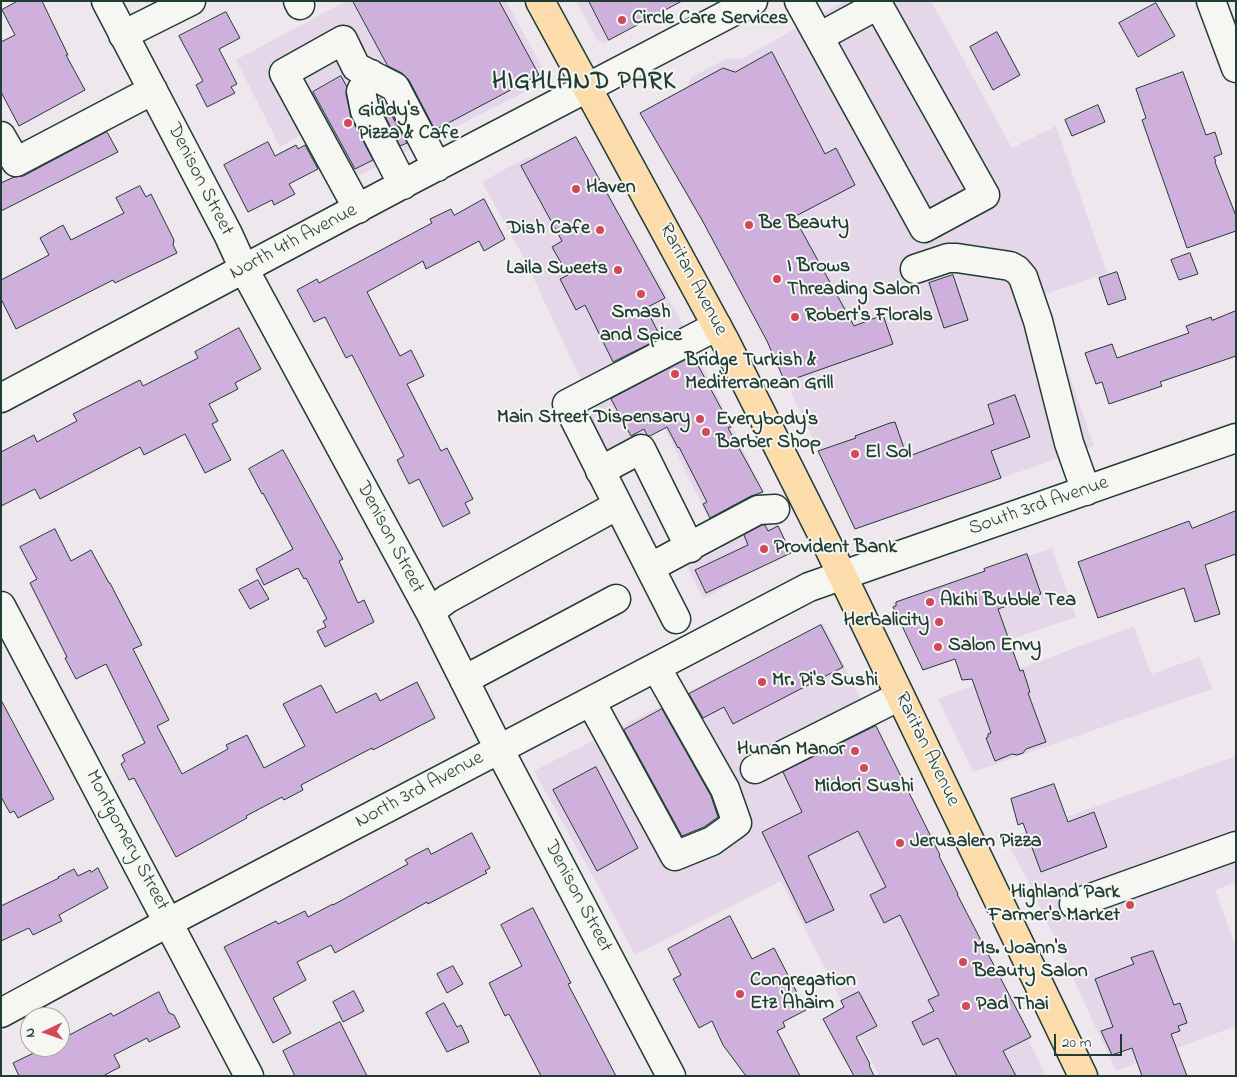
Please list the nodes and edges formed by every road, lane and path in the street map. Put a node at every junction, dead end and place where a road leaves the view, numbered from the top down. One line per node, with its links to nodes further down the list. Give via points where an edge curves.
1 (106, 1): 8 (street, Denison Street)
2 (191, 1): 8 (street)
3 (540, 1): 12 (main road, Raritan Avenue)
4 (753, 1): 12 (street, North 4th Avenue)
5 (799, 1): 9 (street)
6 (1210, 1): 10 (street)
7 (877, 3): 9 (street); 9 (street, via 985,195 924,228)
8 (124, 35): 13 (street, Denison Street)
9 (819, 37)
10 (1236, 68)
11 (371, 74): 15 (street, via 395,87); 16 (street, via 361,92 365,110); 17 (street, via 356,67 343,40 284,72)
12 (588, 88): 15 (street, North 4th Avenue); 20 (main road, Raritan Avenue)
13 (153, 90): 14 (street, via 16,162); 18 (street, Denison Street)
14 (1, 136)
15 (437, 167): 16 (street, North 4th Avenue)
16 (403, 185): 17 (street, North 4th Avenue)
17 (358, 209): 18 (street, North 4th Avenue)
18 (244, 269): 21 (street, North 4th Avenue); 32 (street, Denison Street)
19 (915, 269): 24 (street, via 957,258 1010,266 1024,277 1069,443)
20 (717, 326): 23 (street, via 567,404); 25 (main road, Raritan Avenue)
21 (1, 398)
22 (1236, 438): 24 (street, South 3rd Avenue)
23 (600, 471): 26 (street); 27 (street, via 641,449)
24 (1086, 491): 29 (street, South 3rd Avenue)
25 (802, 496): 27 (street, via 776,509 765,525 745,537 730,543); 29 (main road, Raritan Avenue)
26 (618, 505): 28 (street); 32 (street, via 447,599)
27 (690, 548): 28 (street)
28 (651, 567): 33 (street)
29 (842, 576): 34 (street, North 3rd Avenue, via 809,587); 36 (main road, Raritan Avenue)
30 (616, 599): 35 (street)
31 (1, 606): 42 (street, Montgomery Street)
32 (430, 612): 35 (street, Denison Street)
33 (676, 619)
34 (656, 667): 37 (street, North 3rd Avenue); 37 (street, via 725,788 737,823 712,841 676,856)
35 (464, 680): 38 (street, Denison Street)
36 (900, 696): 39 (street); 46 (main road, Raritan Avenue)
37 (591, 702): 38 (street, North 3rd Avenue)
38 (499, 749): 42 (street, North 3rd Avenue); 45 (street, Denison Street)
39 (755, 769)
40 (1236, 846): 41 (street)
41 (1074, 904)
42 (169, 922): 43 (street, North 3rd Avenue); 44 (street, Montgomery Street)
43 (1, 1013)
44 (249, 1076)
45 (670, 1076)
46 (1083, 1076)

